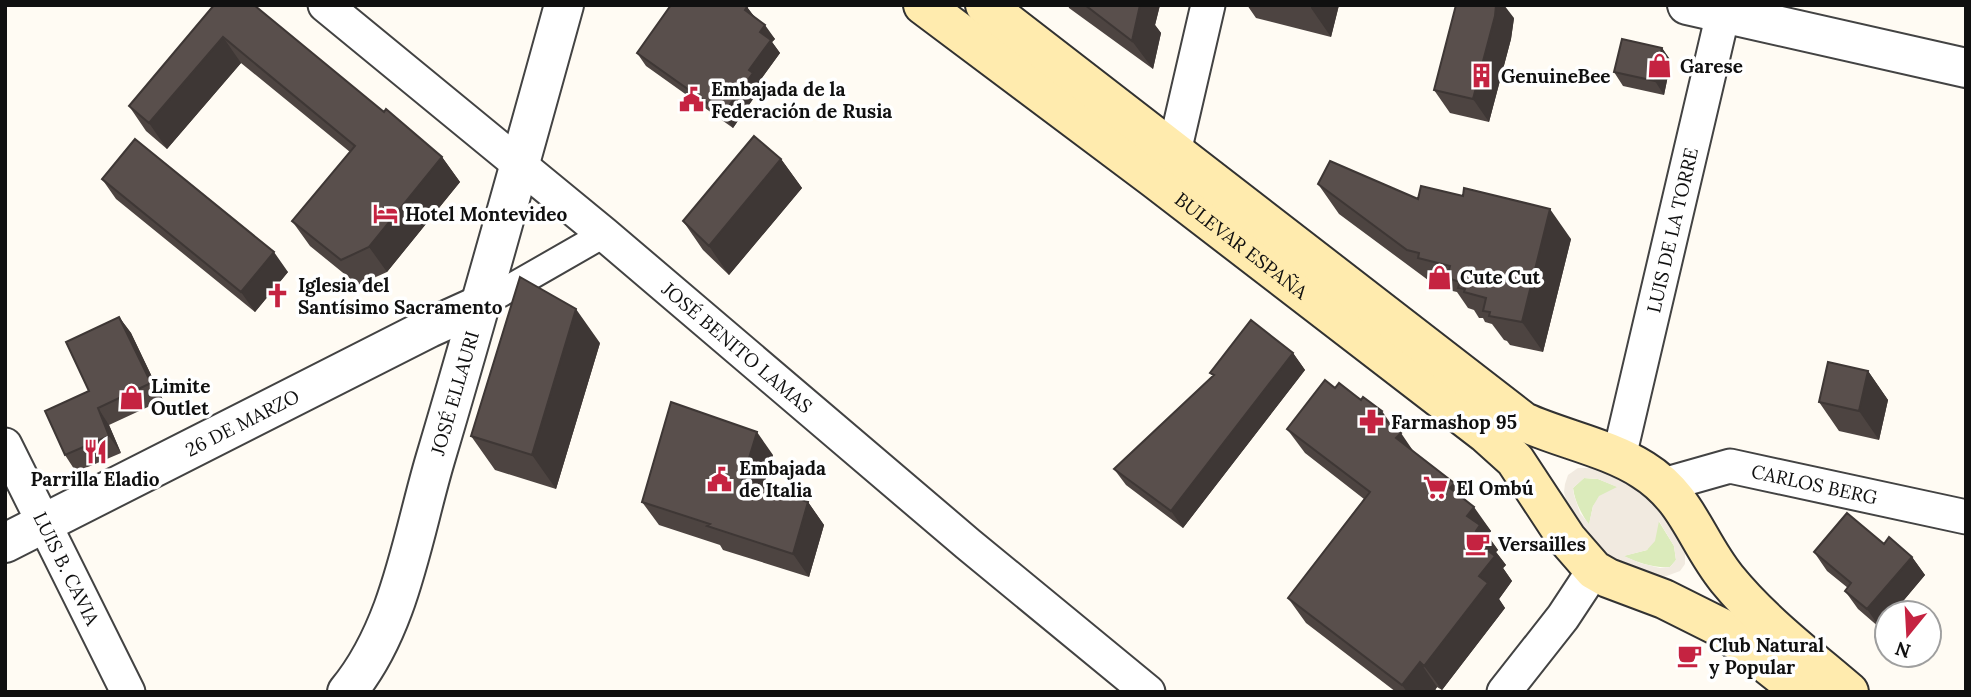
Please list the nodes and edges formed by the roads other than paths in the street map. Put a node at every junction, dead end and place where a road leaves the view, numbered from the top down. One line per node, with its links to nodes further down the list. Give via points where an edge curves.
1 (325, 5): 9 (street, JOSÉ BENITO LAMAS)
2 (564, 5): 9 (street, JOSÉ ELLAURI)
3 (923, 5): 8 (main road, BULEVAR ESPAÑA)
4 (985, 5): 8 (main road, BULEVAR ESPAÑA)
5 (1208, 5): 8 (street)
6 (1711, 8): 7 (street); 13 (street, LUIS DE LA TORRE)
7 (1966, 68)
8 (1164, 165): 13 (main road, BULEVAR ESPAÑA, via 1524,422); 15 (main road, BULEVAR ESPAÑA, via 1485,432 1515,460)
9 (520, 166): 10 (street, JOSÉ BENITO LAMAS); 11 (street, JOSÉ ELLAURI)
10 (604, 234): 11 (street); 24 (street, JOSÉ BENITO LAMAS)
11 (482, 304): 17 (street, 26 DE MARZO); 23 (street, JOSÉ ELLAURI, via 401,590 363,673)
12 (5, 445): 17 (street, LUIS B. CAVIA)
13 (1602, 451): 14 (main road, BULEVAR ESPAÑA, via 1644,470); 15 (main road, via 1569,454 1548,486)
14 (1663, 485): 16 (street, CARLOS BERG, via 1730,466); 18 (main road, BULEVAR ESPAÑA, via 1685,508)
15 (1545, 502): 20 (main road, BULEVAR ESPAÑA, via 1567,539)
16 (1966, 517)
17 (43, 523): 19 (street, 26 DE MARZO); 22 (street, LUIS B. CAVIA)
18 (1703, 543): 21 (main road, via 1685,584); 27 (main road, BULEVAR ESPAÑA, via 1744,599)
19 (5, 544)
20 (1594, 570): 21 (main road, BULEVAR ESPAÑA); 25 (street)
21 (1664, 599): 26 (main road, BULEVAR ESPAÑA, via 1720,627)
22 (128, 692)
23 (347, 692)
24 (1148, 692)
25 (1504, 692)
26 (1802, 692)
27 (1849, 692)

